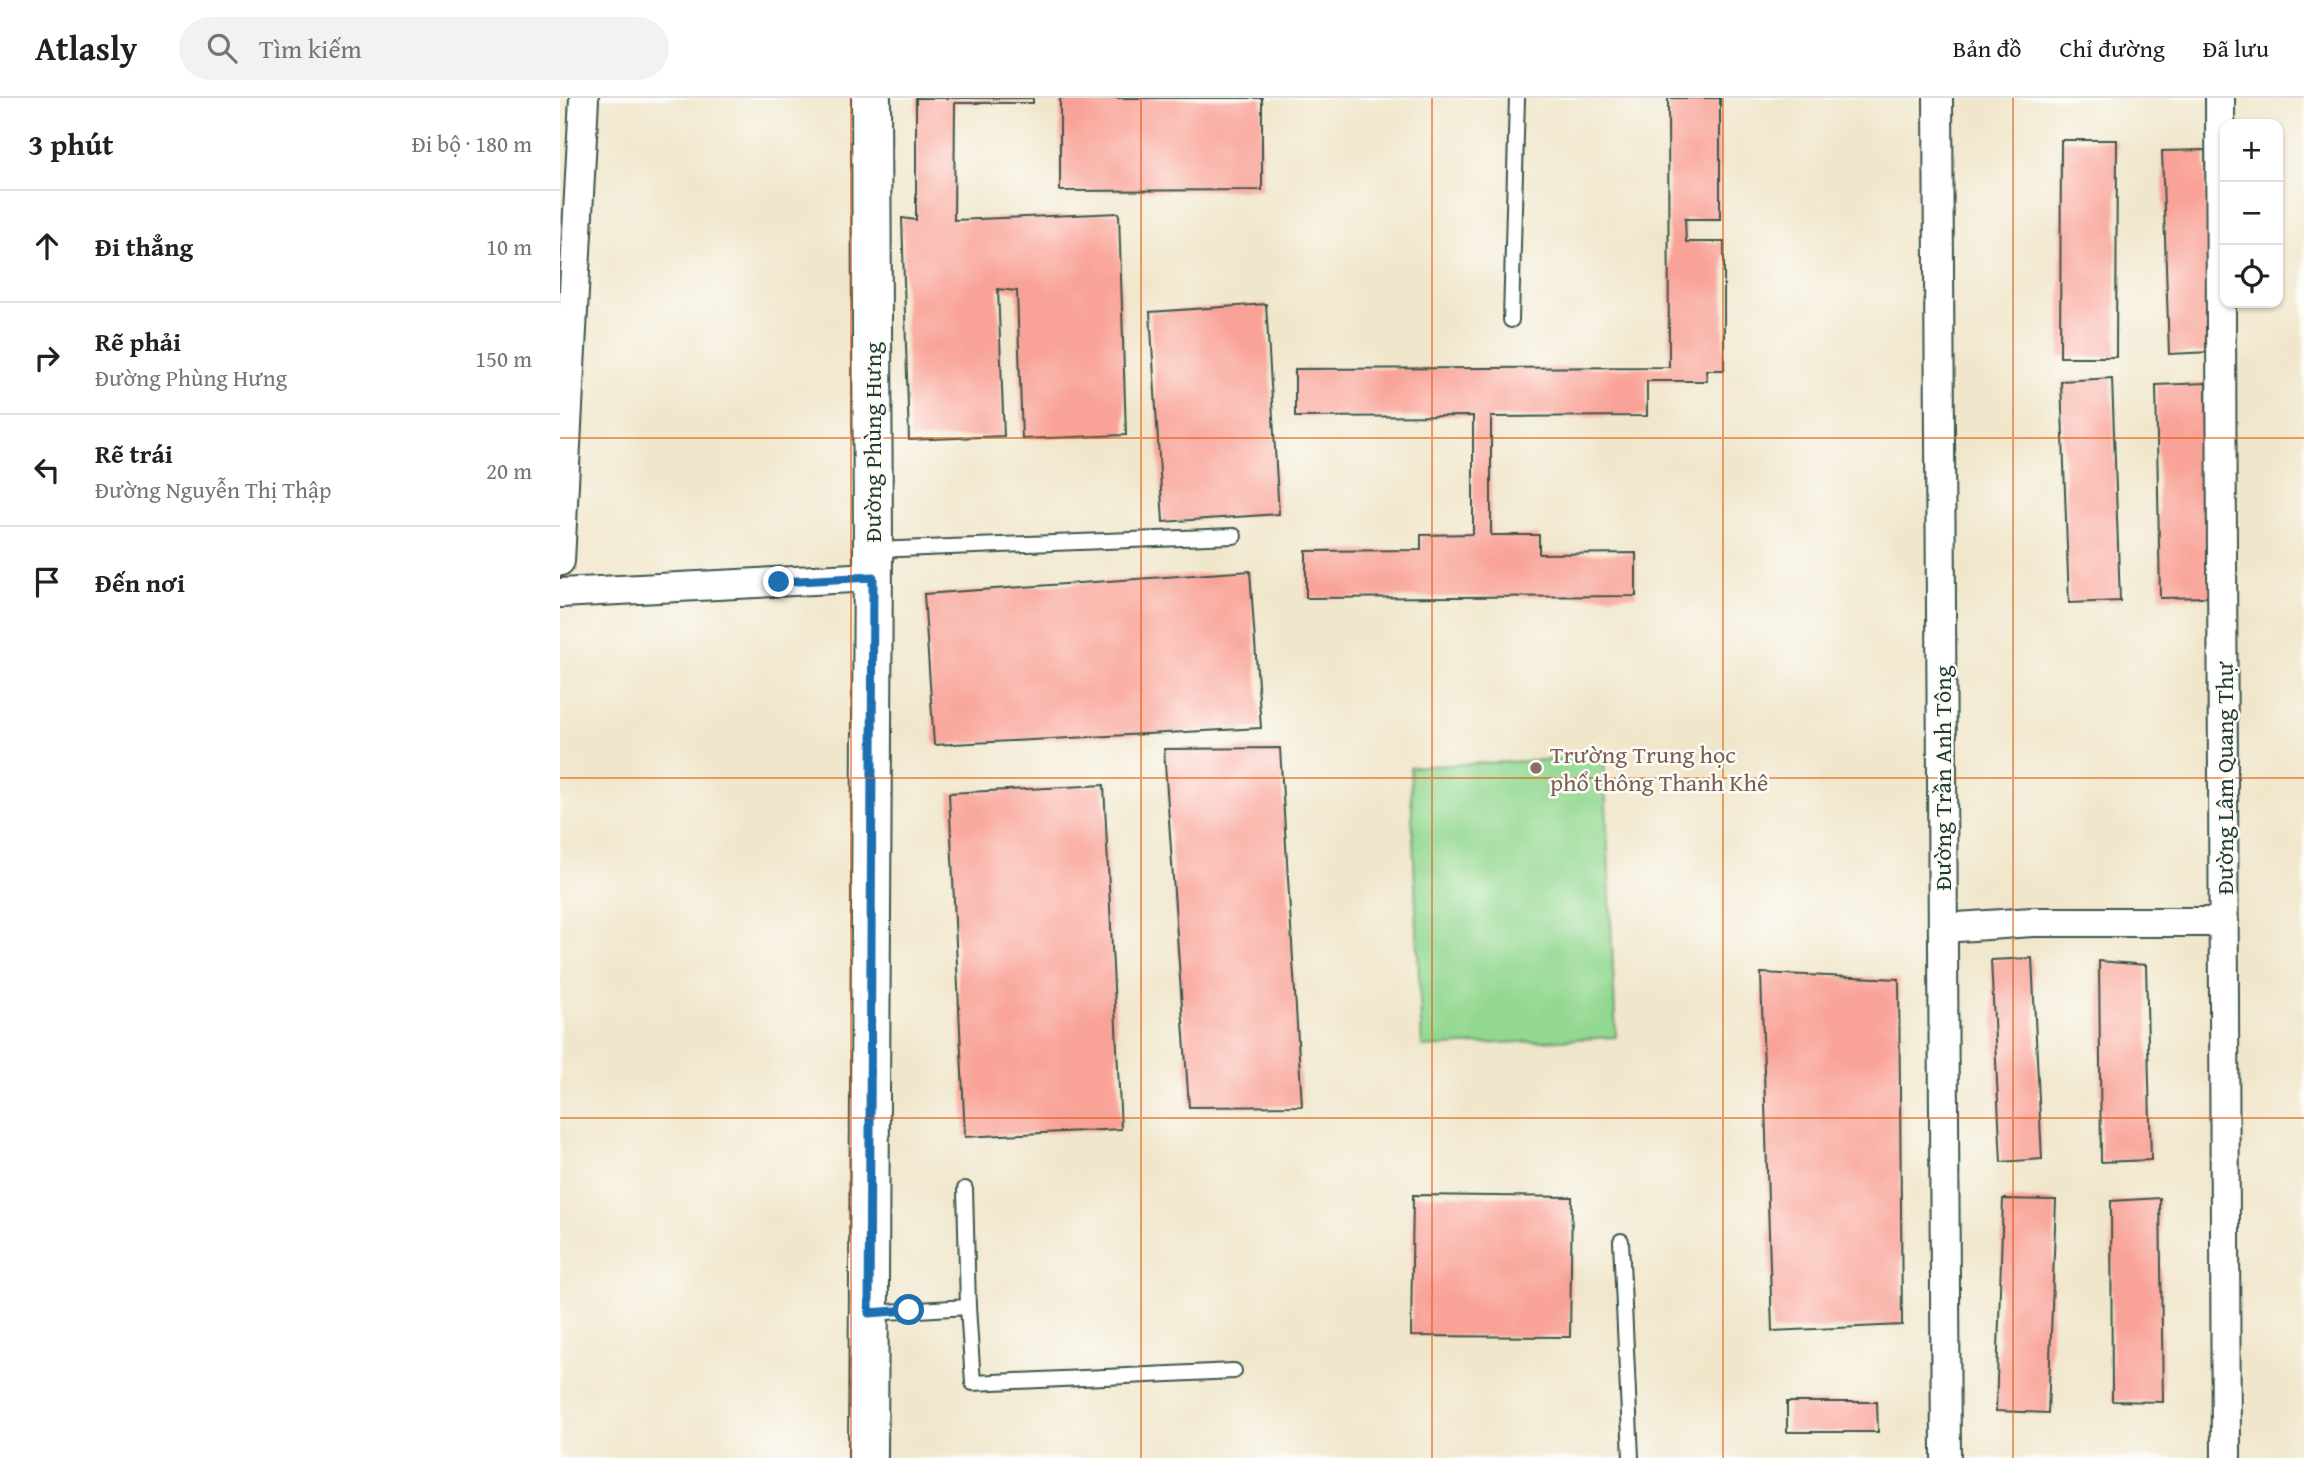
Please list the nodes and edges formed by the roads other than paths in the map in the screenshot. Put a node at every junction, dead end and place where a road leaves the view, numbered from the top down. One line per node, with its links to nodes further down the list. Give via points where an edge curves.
1 (584, 98): 8 (street)
2 (871, 98): 9 (street, Đường Phùng Hưng)
3 (1517, 98): 6 (lane)
4 (1938, 98): 12 (street, Đường Trần Anh Tông)
5 (2220, 98): 11 (street, Đường Lâm Quang Thự)
6 (1511, 320)
7 (1234, 536): 9 (lane)
8 (560, 561)
9 (873, 563): 10 (street); 16 (street, Đường Phùng Hưng)
10 (560, 593)
11 (2224, 922): 12 (street, via 2032,922); 21 (street, Đường Lâm Quang Thự)
12 (1943, 928): 20 (street, Đường Trần Anh Tông)
13 (965, 1189): 15 (lane)
14 (1621, 1241): 19 (lane)
15 (968, 1307): 16 (lane); 17 (lane, via 973,1383)
16 (869, 1313): 18 (street, Đường Phùng Hưng)
17 (1234, 1371)
18 (868, 1458)
19 (1632, 1458)
20 (1946, 1458)
21 (2226, 1458)

